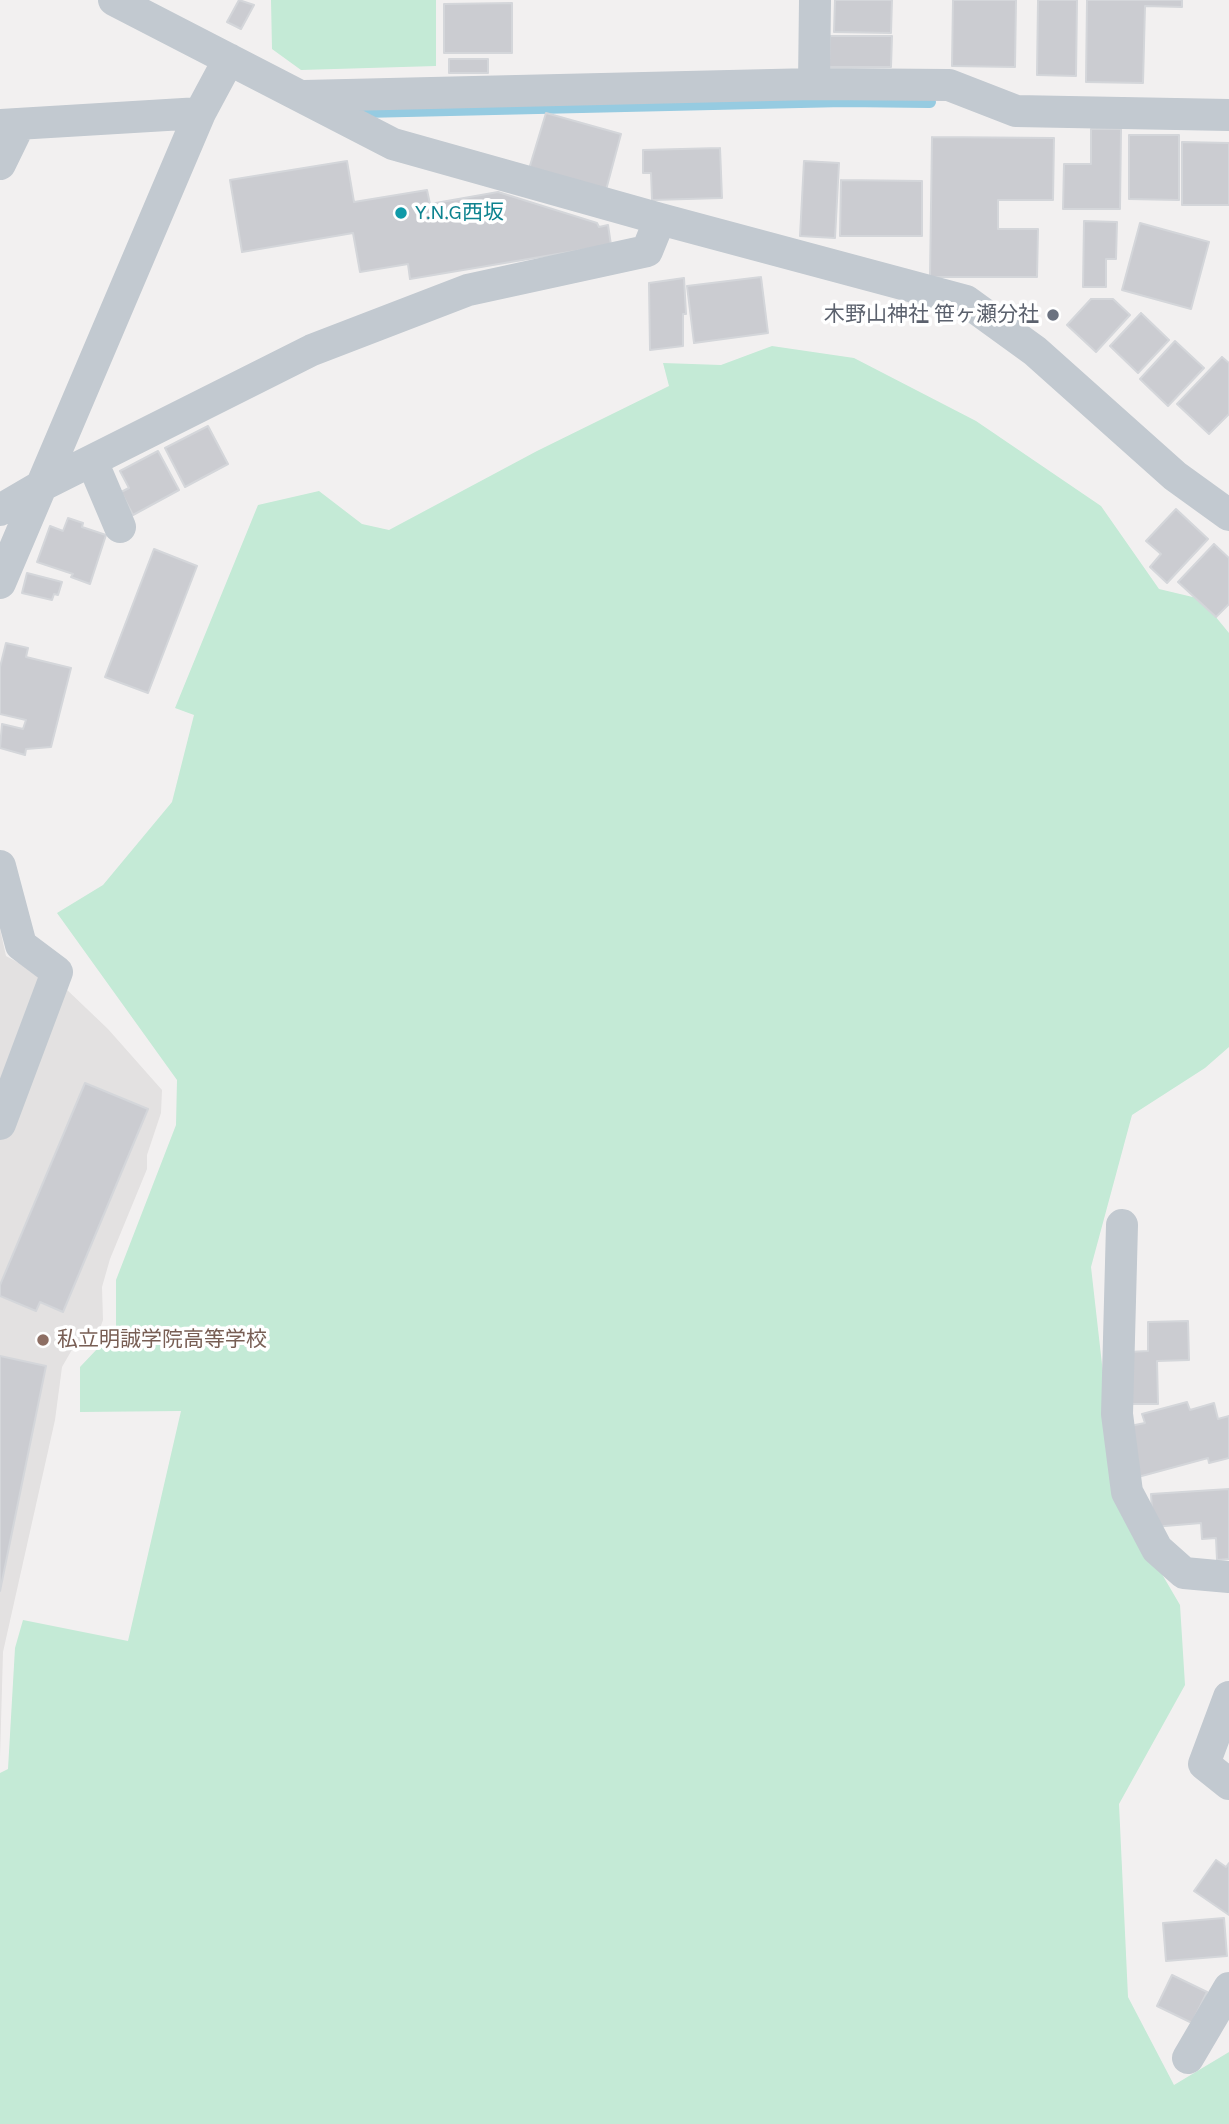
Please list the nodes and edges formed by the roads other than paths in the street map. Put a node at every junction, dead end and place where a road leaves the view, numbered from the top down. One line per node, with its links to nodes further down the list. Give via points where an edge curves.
1 (815, 0): 4 (street)
2 (124, 3): 3 (street)
3 (229, 59): 5 (street); 6 (street)
4 (814, 84): 5 (street); 7 (street, via 950,85 1016,111)
5 (302, 96): 9 (street, via 393,144)
6 (200, 113): 8 (street); 11 (street)
7 (1229, 115)
8 (9, 137)
9 (660, 219): 10 (street, via 647,251 468,290 312,350); 13 (street, via 966,301 1035,351 1175,476)
10 (92, 461): 11 (street); 14 (street)
11 (41, 486): 12 (street); 15 (street)
12 (0, 510)
13 (1229, 515)
14 (120, 527)
15 (0, 583)
16 (0, 866): 17 (street, via 21,945 57,972)
17 (0, 1124)
18 (1122, 1225): 19 (street, via 1117,1414 1127,1492 1157,1549 1184,1573)
19 (1229, 1577)
20 (1229, 1697): 21 (street, via 1204,1764)
21 (1229, 1784)
22 (1229, 1988): 23 (street)
23 (1188, 2058)

